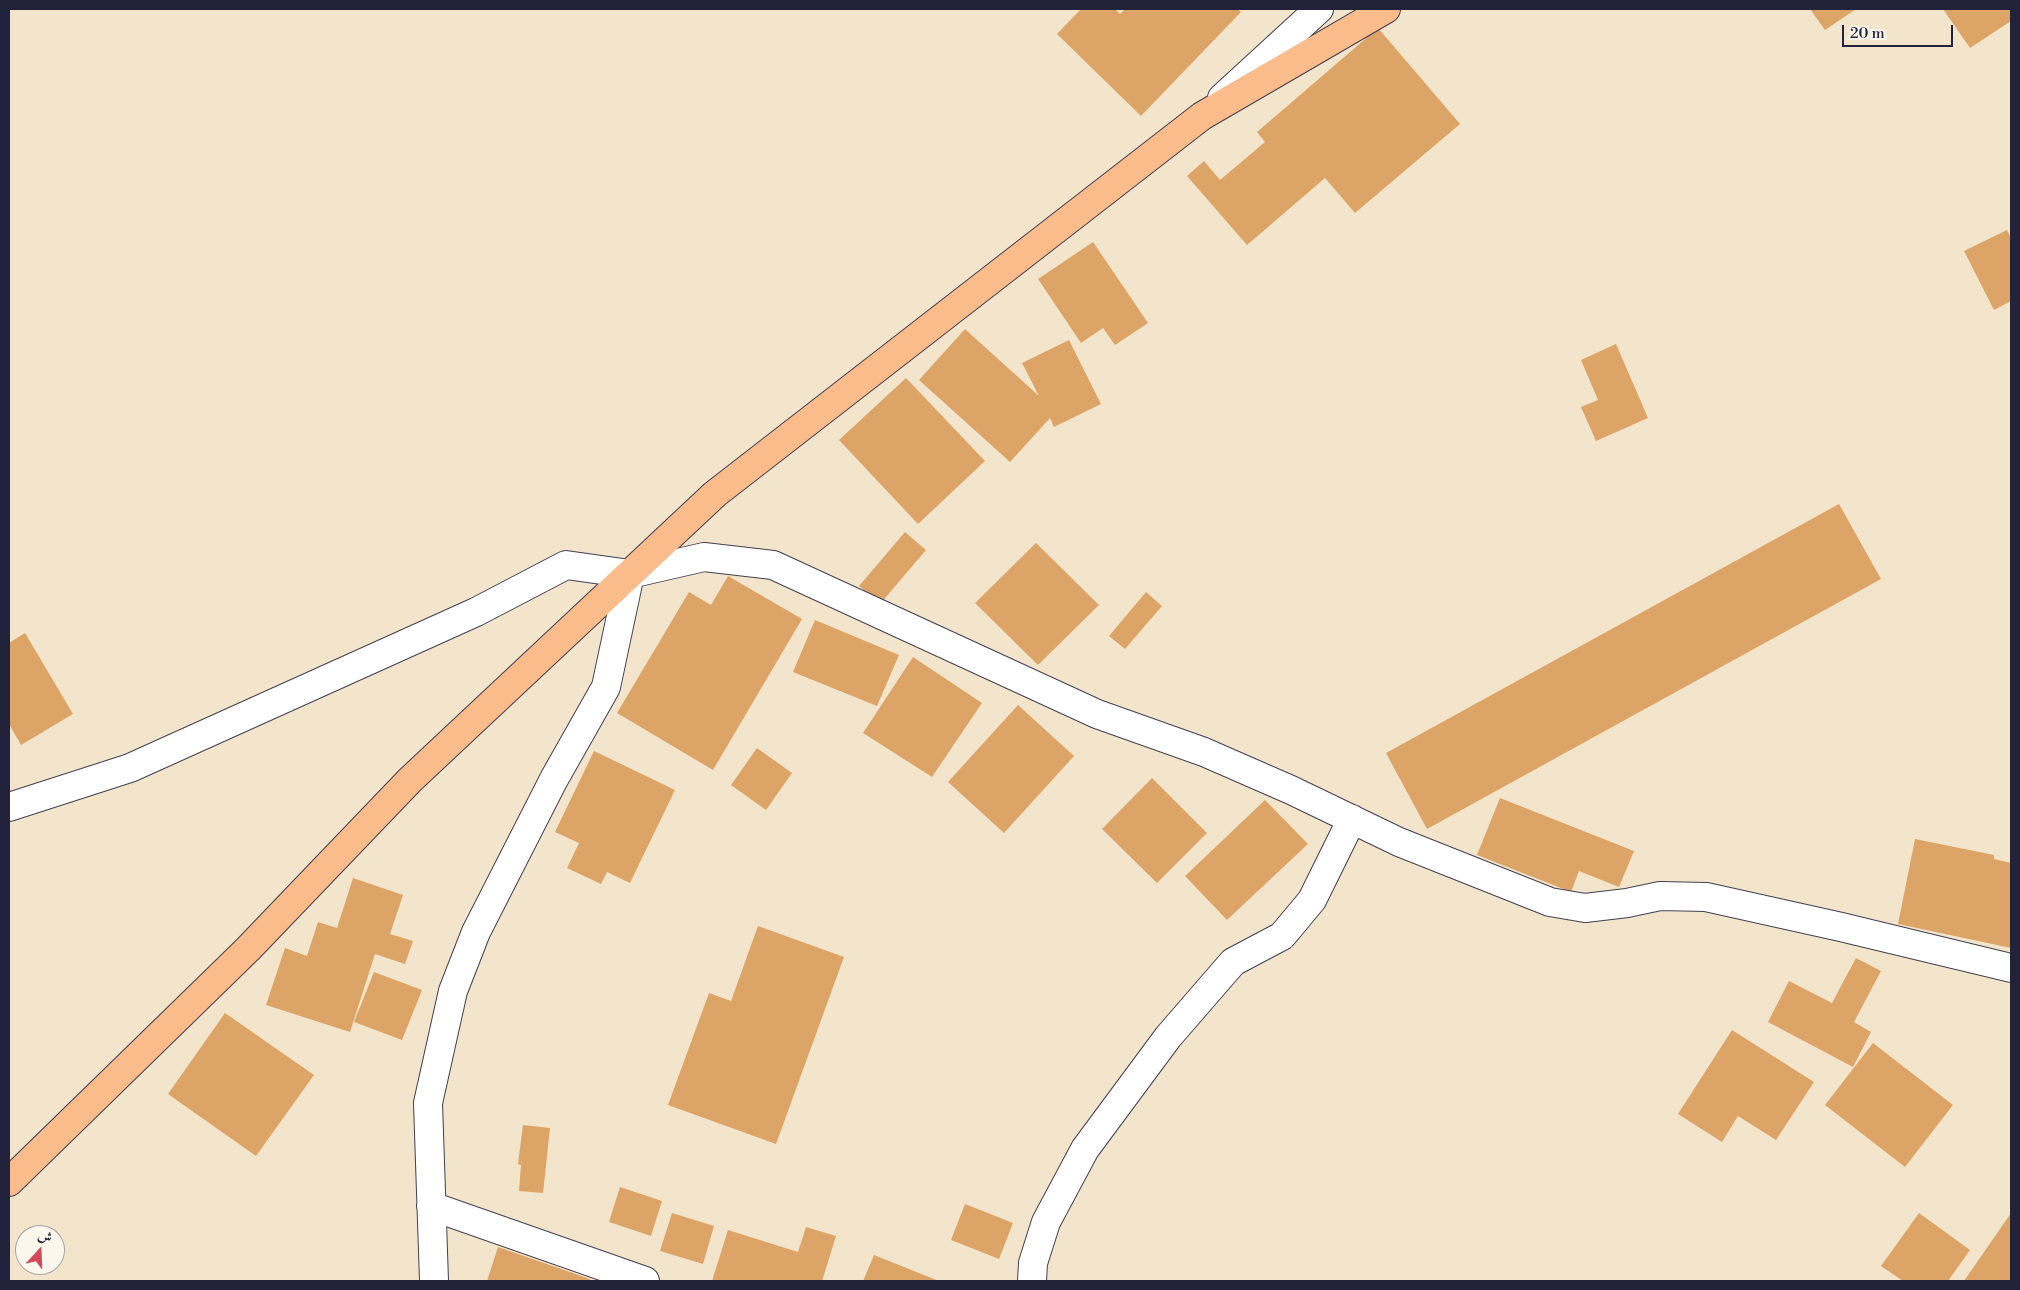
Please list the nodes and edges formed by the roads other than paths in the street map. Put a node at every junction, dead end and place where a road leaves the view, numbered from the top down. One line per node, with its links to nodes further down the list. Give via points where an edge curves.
1 (1319, 9): 3 (street)
2 (1386, 9): 3 (main road)
3 (1202, 116): 4 (main road, via 715,494)
4 (630, 574): 5 (street, via 566,565 476,612 130,768); 6 (street, via 704,557 773,565 1097,714 1204,752); 8 (main road, via 410,780 248,949); 9 (street, via 606,687 554,779 476,932 453,991 428,1103)
5 (9, 807)
6 (1352, 819): 7 (street, via 1399,842 1550,902 1585,908 1660,896 1706,897); 12 (street, via 1312,900 1282,936 1233,962 1168,1036 1085,1149 1046,1222 1033,1263)
7 (2011, 968)
8 (9, 1182)
9 (431, 1206): 10 (street); 11 (street)
10 (434, 1281)
11 (645, 1281)
12 (1032, 1281)

